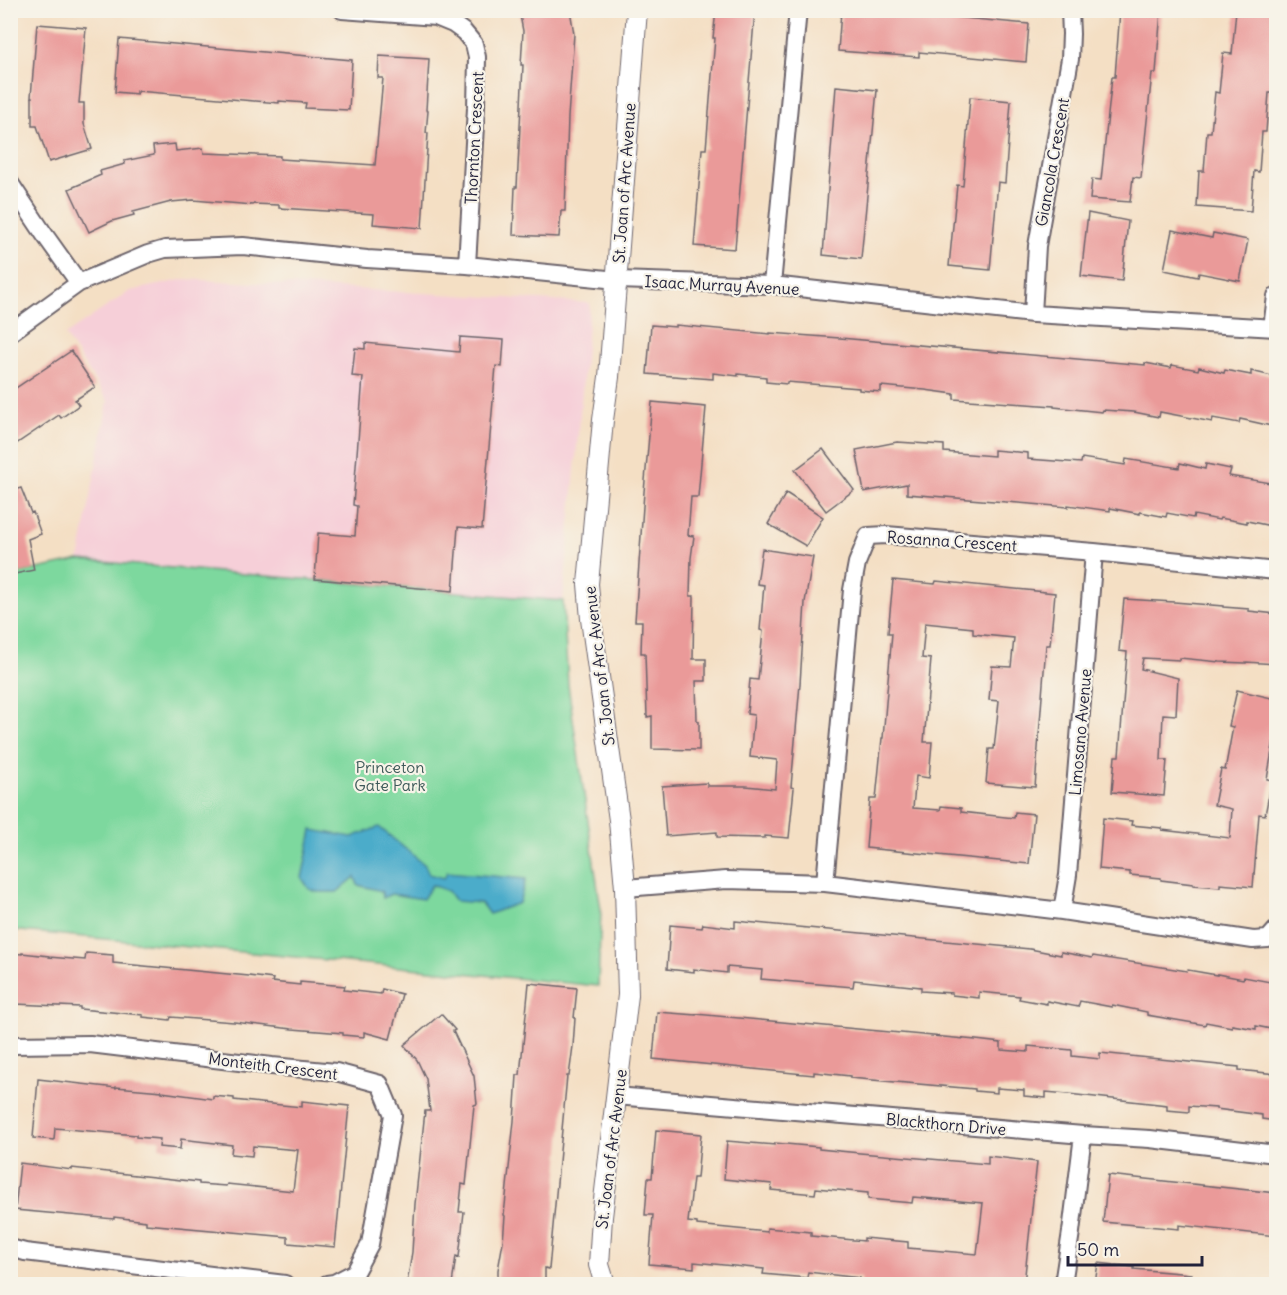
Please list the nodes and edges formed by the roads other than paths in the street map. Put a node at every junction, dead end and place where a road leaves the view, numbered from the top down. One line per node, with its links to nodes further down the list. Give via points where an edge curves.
1 (342, 10): 6 (street, Thornton Crescent, via 436,17 453,24 474,44 476,108)
2 (637, 10): 7 (street, St. Joan of Arc Avenue)
3 (798, 10): 9 (street)
4 (1070, 10): 11 (street, Giancola Crescent, via 1070,59 1037,246)
5 (10, 183): 8 (street)
6 (467, 265): 7 (street, Isaac Murray Avenue); 8 (street, Isaac Murray Avenue, via 243,246 182,247 148,254)
7 (616, 280): 9 (street, Isaac Murray Avenue); 17 (street, St. Joan of Arc Avenue, via 588,584)
8 (79, 283): 13 (street, Isaac Murray Avenue)
9 (772, 285): 11 (street, Isaac Murray Avenue)
10 (1276, 296): 12 (street)
11 (1033, 314): 12 (street, Isaac Murray Avenue)
12 (1274, 328)
13 (10, 333)
14 (1094, 552): 15 (street, Rosanna Crescent); 16 (street, Rosanna Crescent, via 868,536 852,590); 18 (street, Limosano Avenue)
15 (1276, 571)
16 (825, 883): 17 (street, via 726,880); 18 (street)
17 (626, 888): 21 (street, St. Joan of Arc Avenue, via 628,995)
18 (1062, 911): 19 (street, via 1253,939 1268,939)
19 (1276, 930)
20 (10, 1045): 26 (street, Monteith Crescent, via 90,1044 336,1072 380,1084 393,1115 370,1244 356,1272)
21 (616, 1096): 22 (street, Blackthorn Drive); 27 (street, St. Joan of Arc Avenue, via 599,1264)
22 (1083, 1135): 23 (street, Blackthorn Drive); 28 (street)
23 (1276, 1154)
24 (10, 1248): 25 (street)
25 (285, 1284)
26 (327, 1284)
27 (605, 1284)
28 (1063, 1284)

